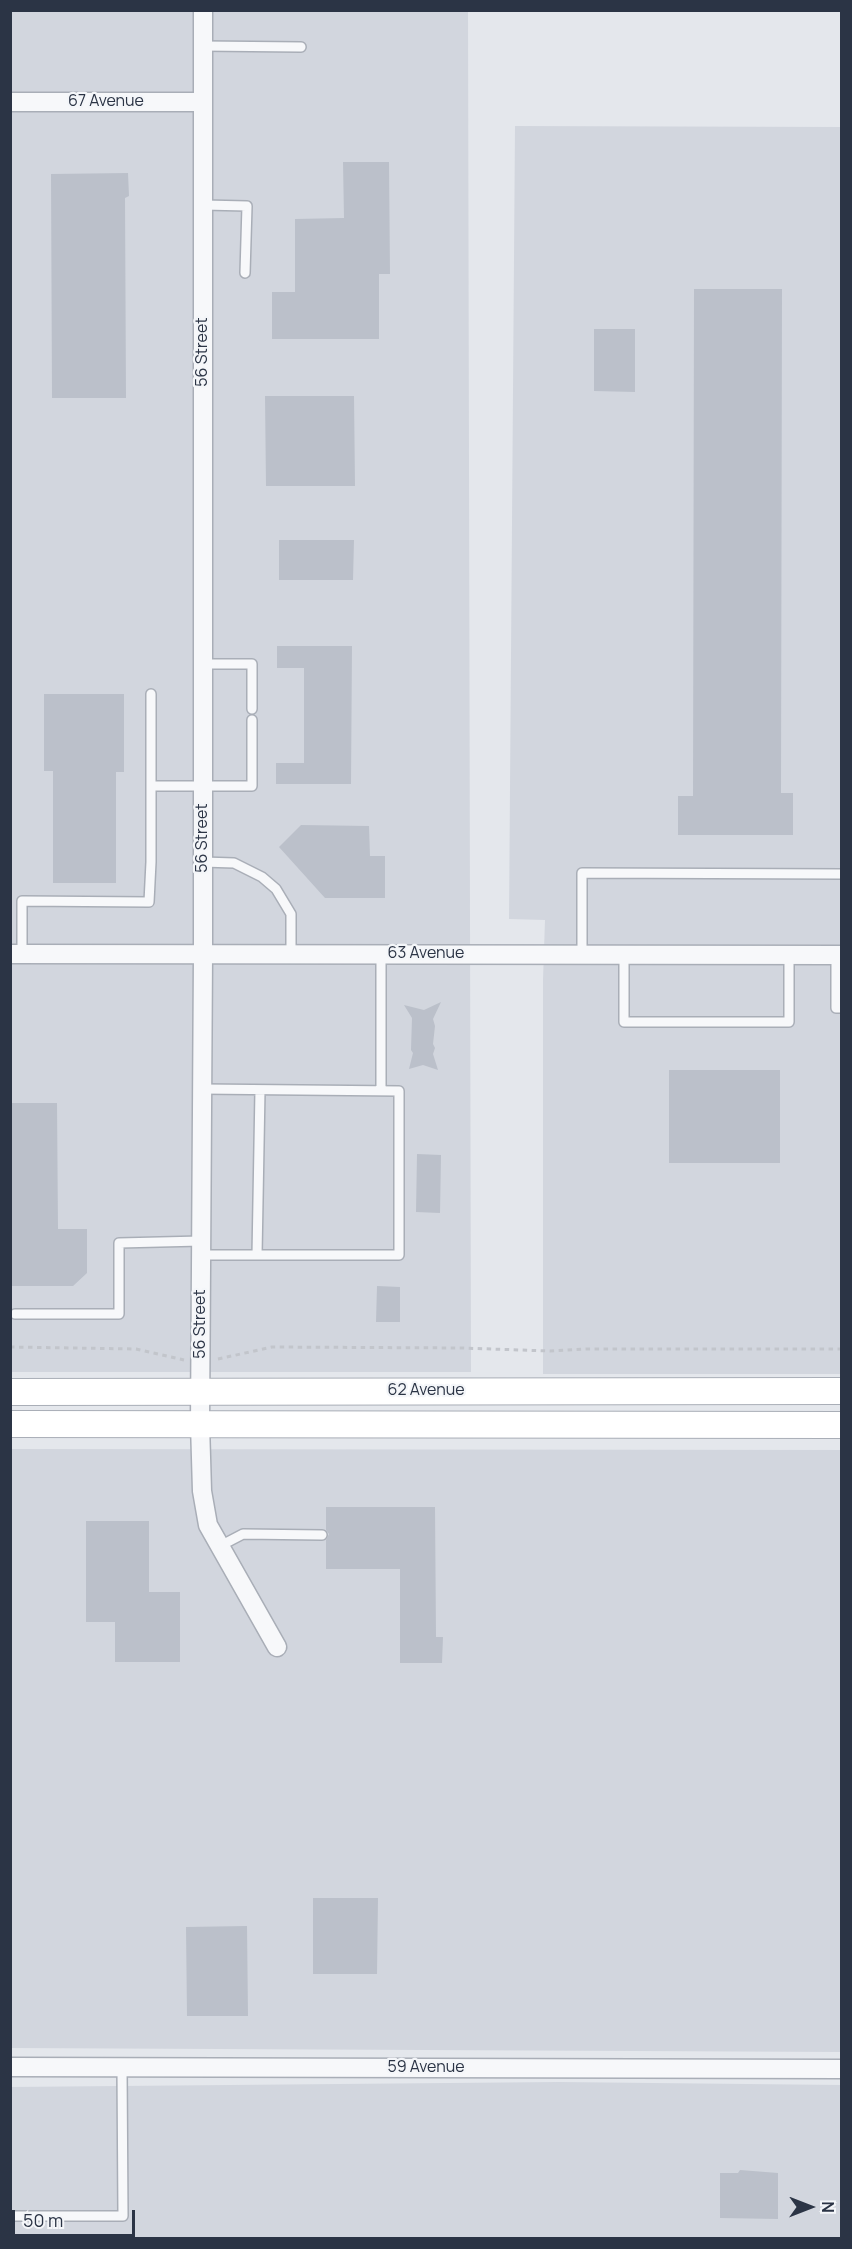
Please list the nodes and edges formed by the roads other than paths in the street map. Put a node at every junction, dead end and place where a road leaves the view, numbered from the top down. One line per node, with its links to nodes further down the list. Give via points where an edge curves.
1 (202, 10): 2 (street, 56 Street)
2 (202, 46): 3 (lane); 5 (street, 56 Street)
3 (301, 47)
4 (10, 102): 5 (street, 67 Avenue)
5 (202, 102): 6 (street, 56 Street)
6 (204, 205): 7 (lane, via 247,206); 8 (street, 56 Street)
7 (245, 273)
8 (203, 664): 10 (lane, via 252,664); 13 (street, 56 Street)
9 (151, 694): 12 (lane)
10 (252, 709)
11 (252, 720): 13 (lane, via 252,786)
12 (151, 786): 13 (lane); 16 (lane, via 149,902 22,901)
13 (203, 786): 14 (street, 56 Street)
14 (203, 862): 17 (lane, via 234,863 276,889 291,914); 21 (street, 56 Street)
15 (842, 874): 19 (lane, via 582,873)
16 (16, 954): 21 (street, 63 Avenue)
17 (291, 954): 18 (street, 63 Avenue); 21 (street, 63 Avenue)
18 (381, 954): 19 (street, 63 Avenue); 27 (lane)
19 (582, 954): 20 (street, 63 Avenue)
20 (624, 954): 22 (street, 63 Avenue); 22 (lane, via 624,1022 789,1022)
21 (203, 955): 25 (street, 56 Street)
22 (789, 955): 23 (street, 63 Avenue)
23 (839, 955): 24 (lane, via 836,1008)
24 (842, 1008)
25 (202, 1089): 26 (lane); 28 (street, 56 Street)
26 (260, 1090): 27 (lane); 29 (lane)
27 (381, 1091): 29 (lane, via 399,1091 399,1255)
28 (201, 1248): 29 (lane); 30 (lane, via 119,1243 119,1314); 33 (street, 56 Street)
29 (257, 1255)
30 (15, 1314)
31 (842, 1391): 33 (main road, 62 Avenue)
32 (10, 1392): 33 (main road, 62 Avenue)
33 (200, 1392): 35 (street, 56 Street)
34 (10, 1424): 35 (main road, 62 Avenue)
35 (200, 1424): 36 (main road, 62 Avenue); 38 (street, 56 Street, via 202,1491 208,1525)
36 (842, 1425)
37 (322, 1534): 38 (lane, via 243,1534)
38 (220, 1546): 39 (street, 56 Street)
39 (277, 1647)
40 (10, 2067): 41 (street, 59 Avenue)
41 (122, 2067): 42 (street, 59 Avenue); 43 (lane, via 123,2216)
42 (842, 2068)
43 (10, 2216)

